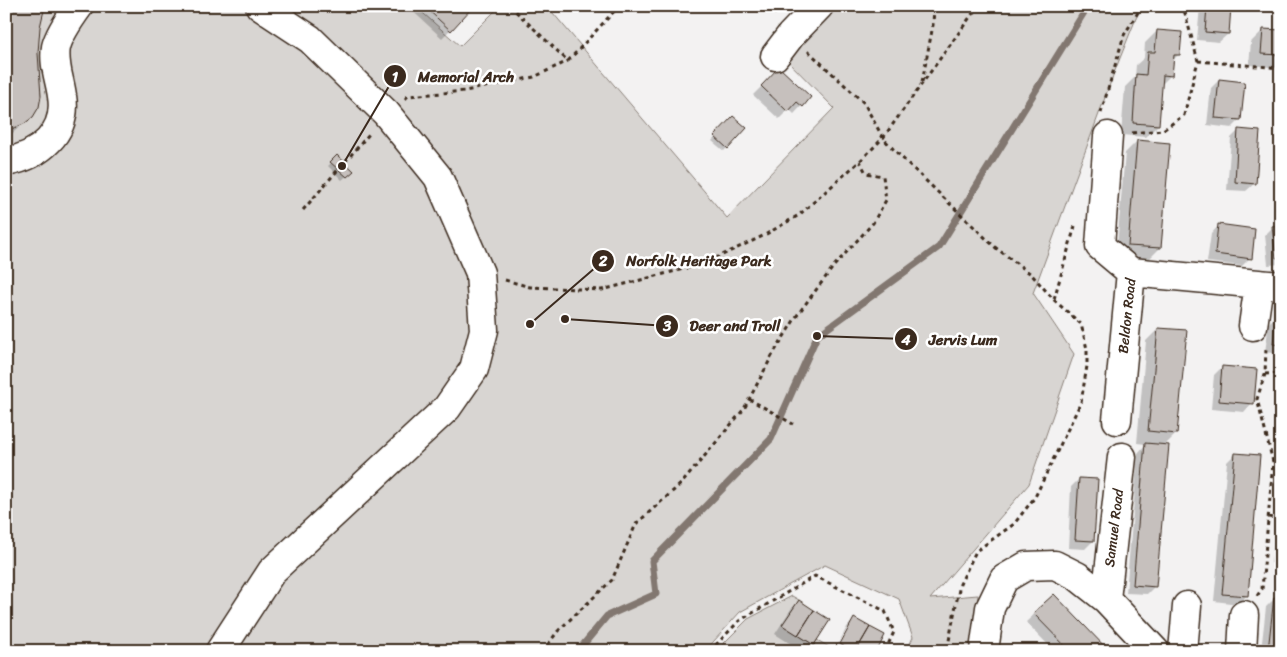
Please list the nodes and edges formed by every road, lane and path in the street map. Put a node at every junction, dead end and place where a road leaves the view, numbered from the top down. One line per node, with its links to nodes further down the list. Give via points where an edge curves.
1 (79, 6): 19 (street, via 56,46 56,72 63,113 57,131 46,146 18,160)
2 (260, 6): 15 (street, via 310,39)
3 (510, 6): 12 (path)
4 (619, 6): 12 (path)
5 (770, 6): 10 (path)
6 (819, 6): 10 (street)
7 (934, 6): 14 (path)
8 (978, 6): 14 (path)
9 (1183, 6): 11 (path)
10 (783, 46): 17 (path, via 864,103)
11 (1198, 60): 13 (path); 16 (path, via 1184,115 1163,130)
12 (568, 61): 15 (path, via 534,77 465,91 408,96)
13 (1281, 68)
14 (922, 84): 17 (path)
15 (386, 113): 20 (path); 22 (street, via 438,177)
16 (1108, 136): 21 (street, via 1100,246)
17 (883, 138): 18 (path); 40 (path, via 996,248 1031,274 1081,324 1087,349 1082,402 1035,498 1014,524 976,551 960,584)
18 (860, 161): 22 (path, via 799,215 703,264 602,290 530,287); 27 (path, via 866,173 883,176 886,200 872,223 798,314)
19 (6, 162)
20 (303, 210)
21 (1132, 272): 23 (street, Beldon Road); 28 (street, Beldon Road)
22 (480, 273): 36 (street, via 484,330 474,369 446,408 272,571)
23 (1270, 285): 24 (street)
24 (1253, 326): 26 (path, via 1266,331)
25 (1281, 373): 26 (path)
26 (1265, 374): 31 (path, via 1257,399 1274,462)
27 (749, 399): 29 (path); 37 (path, via 682,483 636,524 612,580 558,631)
28 (1117, 420)
29 (793, 424)
30 (1122, 457): 33 (street, Samuel Road)
31 (1268, 517): 32 (path); 35 (path, via 1262,589)
32 (1281, 519)
33 (1106, 599): 41 (street, via 1077,576 1056,565 1026,566 1004,579 990,608); 42 (street)
34 (1187, 606): 43 (street)
35 (1244, 615): 44 (street)
36 (220, 651)
37 (543, 651)
38 (710, 651): 39 (path, via 739,621 815,576 885,611 894,632)
39 (884, 651)
40 (947, 651)
41 (984, 651)
42 (1155, 651)
43 (1183, 651)
44 (1242, 651)

